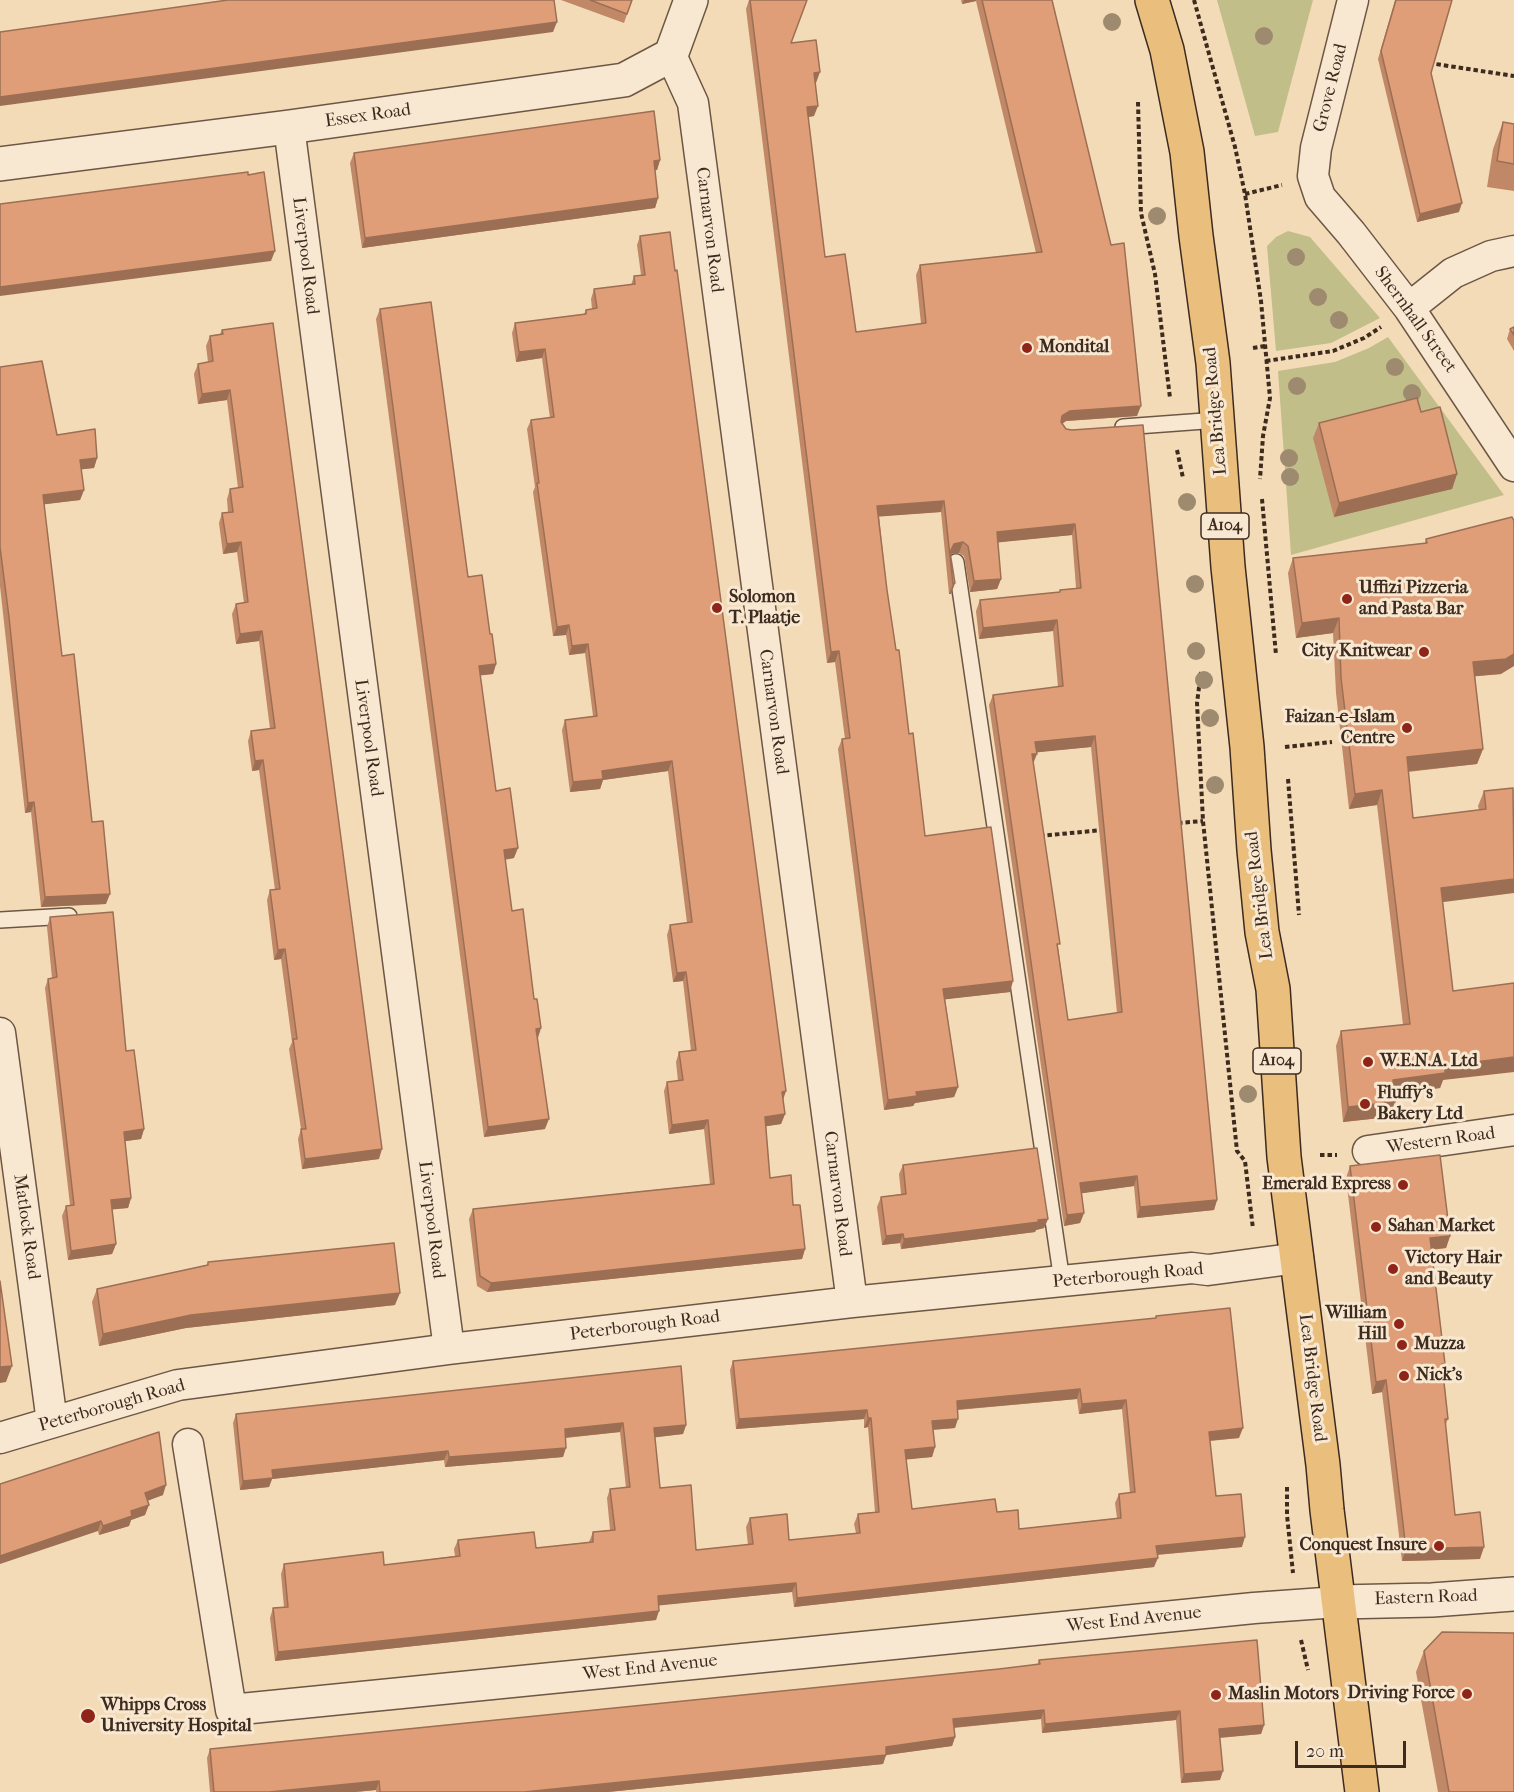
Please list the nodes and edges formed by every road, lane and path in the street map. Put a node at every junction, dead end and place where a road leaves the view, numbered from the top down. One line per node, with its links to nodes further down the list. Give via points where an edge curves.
1 (691, 0): 5 (street)
2 (1152, 0): 17 (main road, Lea Bridge Road / A104, via 1167,50 1187,152)
3 (1194, 0): 14 (path, via 1245,194)
4 (1353, 0): 11 (street, Grove Road, via 1316,148)
5 (671, 55): 9 (street, Essex Road, via 624,80); 43 (street, Carnarvon Road, via 693,103)
6 (1425, 62): 7 (path)
7 (1514, 76)
8 (1138, 92): 18 (path, Lea Bridge Road, via 1141,213 1155,274)
9 (289, 127): 10 (street, Essex Road); 44 (street, Liverpool Road)
10 (0, 164)
11 (1313, 176): 13 (street, Shernhall Street, via 1320,197)
12 (1514, 251): 13 (street, via 1491,256 1453,273)
13 (1409, 308): 16 (path, via 1364,338 1333,351); 20 (street, Shernhall Street)
14 (1265, 346): 15 (path); 16 (path)
15 (1253, 348)
16 (1266, 361): 23 (path, via 1270,398 1260,479)
17 (1218, 420): 18 (lane); 40 (main road, Lea Bridge Road / A104, via 1262,932 1273,989 1284,1157)
18 (1173, 423): 19 (lane); 21 (path, Lea Bridge Road)
19 (1102, 428)
20 (1514, 466)
21 (1186, 486)
22 (956, 562): 31 (lane)
23 (1277, 662)
24 (1201, 669): 28 (path, via 1197,703)
25 (1332, 742): 26 (path, via 1285,745)
26 (1286, 758)
27 (1287, 769): 33 (path, Lea Bridge Road)
28 (1203, 821): 29 (path); 41 (path, via 1237,1151 1245,1161)
29 (1169, 824)
30 (1112, 829): 31 (path)
31 (998, 840): 42 (lane)
32 (81, 915): 34 (lane)
33 (1299, 918)
34 (0, 920)
35 (0, 1033): 45 (street, Matlock Road)
36 (1514, 1130): 38 (street, Western Road)
37 (1320, 1147): 39 (path)
38 (1368, 1151)
39 (1322, 1166)
40 (1298, 1258): 41 (street, Peterborough Road); 49 (main road, Lea Bridge Road / A104)
41 (1258, 1263): 42 (street, Peterborough Road)
42 (1062, 1281): 43 (street, Peterborough Road)
43 (852, 1302): 44 (street, Peterborough Road)
44 (449, 1349): 45 (street, Peterborough Road, via 178,1385)
45 (51, 1422): 46 (street, Peterborough Road)
46 (0, 1438)
47 (188, 1444): 49 (street, West End Avenue, via 231,1710)
48 (1514, 1594): 49 (street, Eastern Road)
49 (1338, 1602): 50 (main road, Lea Bridge Road / A104)
50 (1362, 1792)

